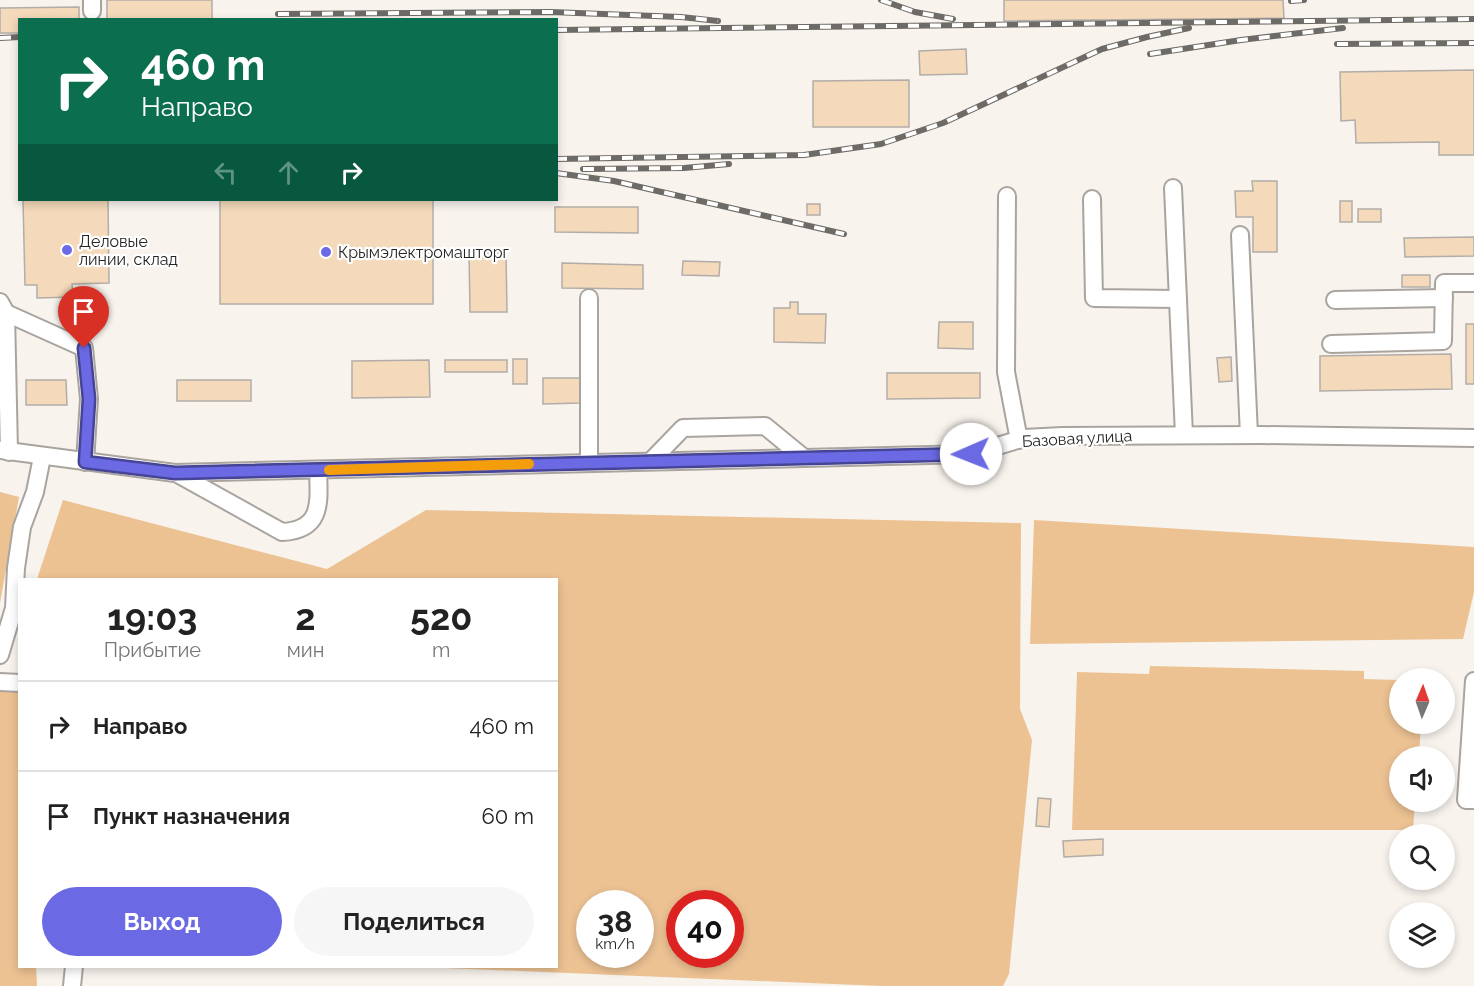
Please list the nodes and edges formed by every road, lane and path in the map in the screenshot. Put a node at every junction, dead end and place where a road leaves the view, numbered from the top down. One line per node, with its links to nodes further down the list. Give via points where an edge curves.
1 (1173, 188): 8 (street)
2 (1007, 196): 15 (street, via 1006,372)
3 (1092, 199): 8 (street, via 1094,298)
4 (1240, 235): 13 (street)
5 (1474, 283): 7 (street, via 1444,283)
6 (589, 298): 21 (street)
7 (1444, 298): 9 (street); 11 (street, via 1443,342)
8 (1178, 299): 12 (street)
9 (1335, 300)
10 (3, 308): 16 (street); 20 (street, via 84,348 89,399)
11 (1331, 344)
12 (1184, 435): 13 (street, Базовая улица); 15 (street, Базовая улица)
13 (1249, 435): 14 (street, Базовая улица)
14 (1474, 438)
15 (1019, 440): 18 (street, Базовая улица, via 971,454)
16 (4, 451): 17 (street, Базовая улица)
17 (42, 457): 20 (street, Базовая улица); 24 (street, via 22,527 14,608)
18 (804, 458): 19 (street, Базовая улица); 19 (street, via 765,426 683,428)
19 (651, 461): 21 (street, Базовая улица)
20 (85, 462): 23 (street, Базовая улица)
21 (589, 463): 22 (street, Базовая улица)
22 (318, 470): 23 (street, Базовая улица); 23 (street, via 319,502 311,523 296,531 282,532)
23 (175, 473)
24 (0, 655)
25 (1474, 681): 28 (street, via 1466,800)
26 (0, 682): 27 (street)
27 (18, 683)
28 (1474, 800)
29 (74, 968): 30 (street)
30 (72, 986)

